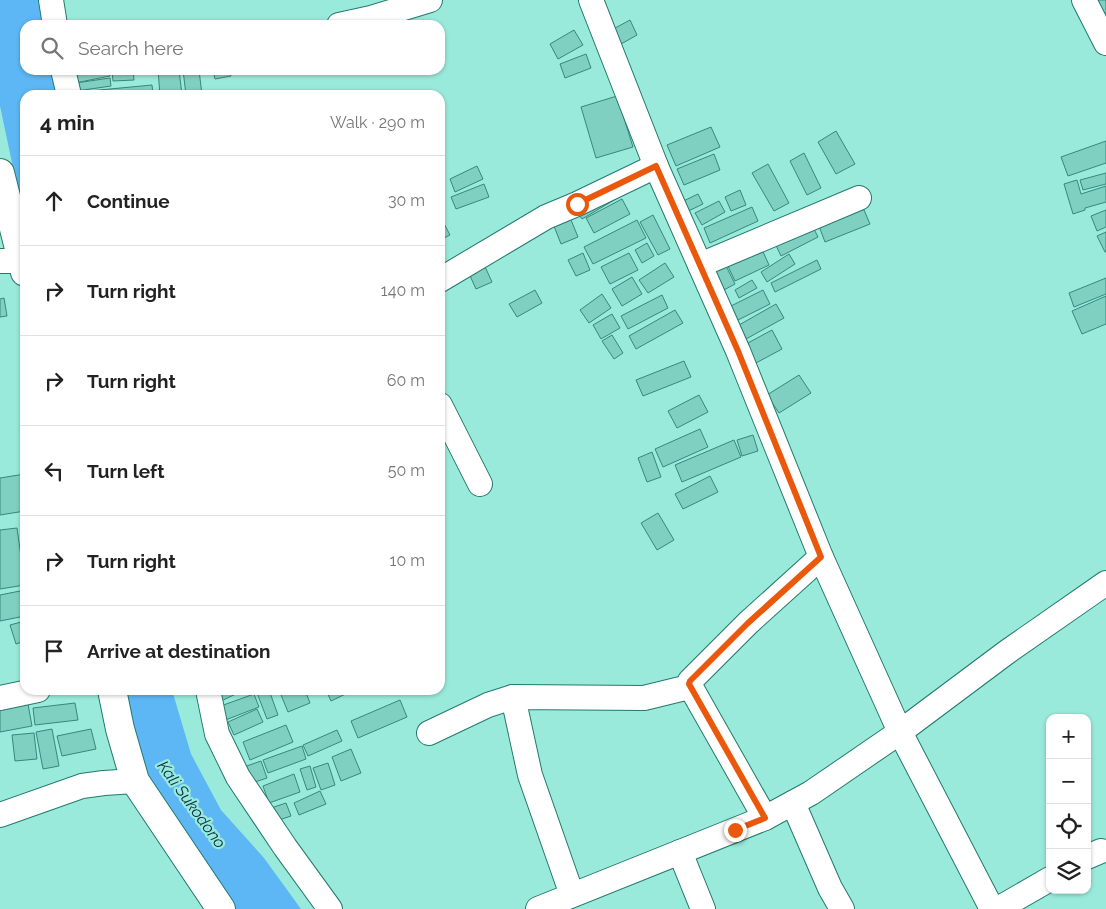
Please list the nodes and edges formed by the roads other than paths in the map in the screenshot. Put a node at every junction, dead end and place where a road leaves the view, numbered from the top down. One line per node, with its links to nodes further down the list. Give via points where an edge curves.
1 (51, 0): 5 (street)
2 (430, 0): 6 (street)
3 (591, 0): 10 (street)
4 (1084, 0): 7 (street)
5 (54, 20)
6 (362, 20)
7 (1106, 41)
8 (64, 75): 9 (street)
9 (68, 90)
10 (656, 166): 14 (street); 15 (street, via 546,217)
11 (0, 173): 13 (main road)
12 (858, 198): 14 (street)
13 (16, 264)
14 (700, 265): 18 (street)
15 (445, 277)
16 (445, 415): 17 (street)
17 (480, 484)
18 (821, 557): 20 (street, via 748,623 690,681); 26 (street)
19 (1106, 583): 26 (street)
20 (689, 687): 24 (street, via 644,698); 31 (street)
21 (20, 694): 25 (street)
22 (113, 695): 28 (main road)
23 (209, 695): 36 (street, via 217,734 238,777)
24 (513, 697): 27 (street); 34 (street, via 530,775)
25 (0, 698)
26 (900, 732): 29 (street); 40 (street)
27 (428, 733)
28 (135, 781): 30 (street, via 82,786); 35 (main road)
29 (793, 803): 31 (street); 39 (street)
30 (0, 815)
31 (765, 818): 32 (street)
32 (680, 852): 34 (street); 38 (street)
33 (1046, 881): 41 (street)
34 (572, 895): 37 (street)
35 (221, 909)
36 (330, 909)
37 (538, 909)
38 (703, 909)
39 (842, 909)
40 (992, 909)
41 (998, 909)

